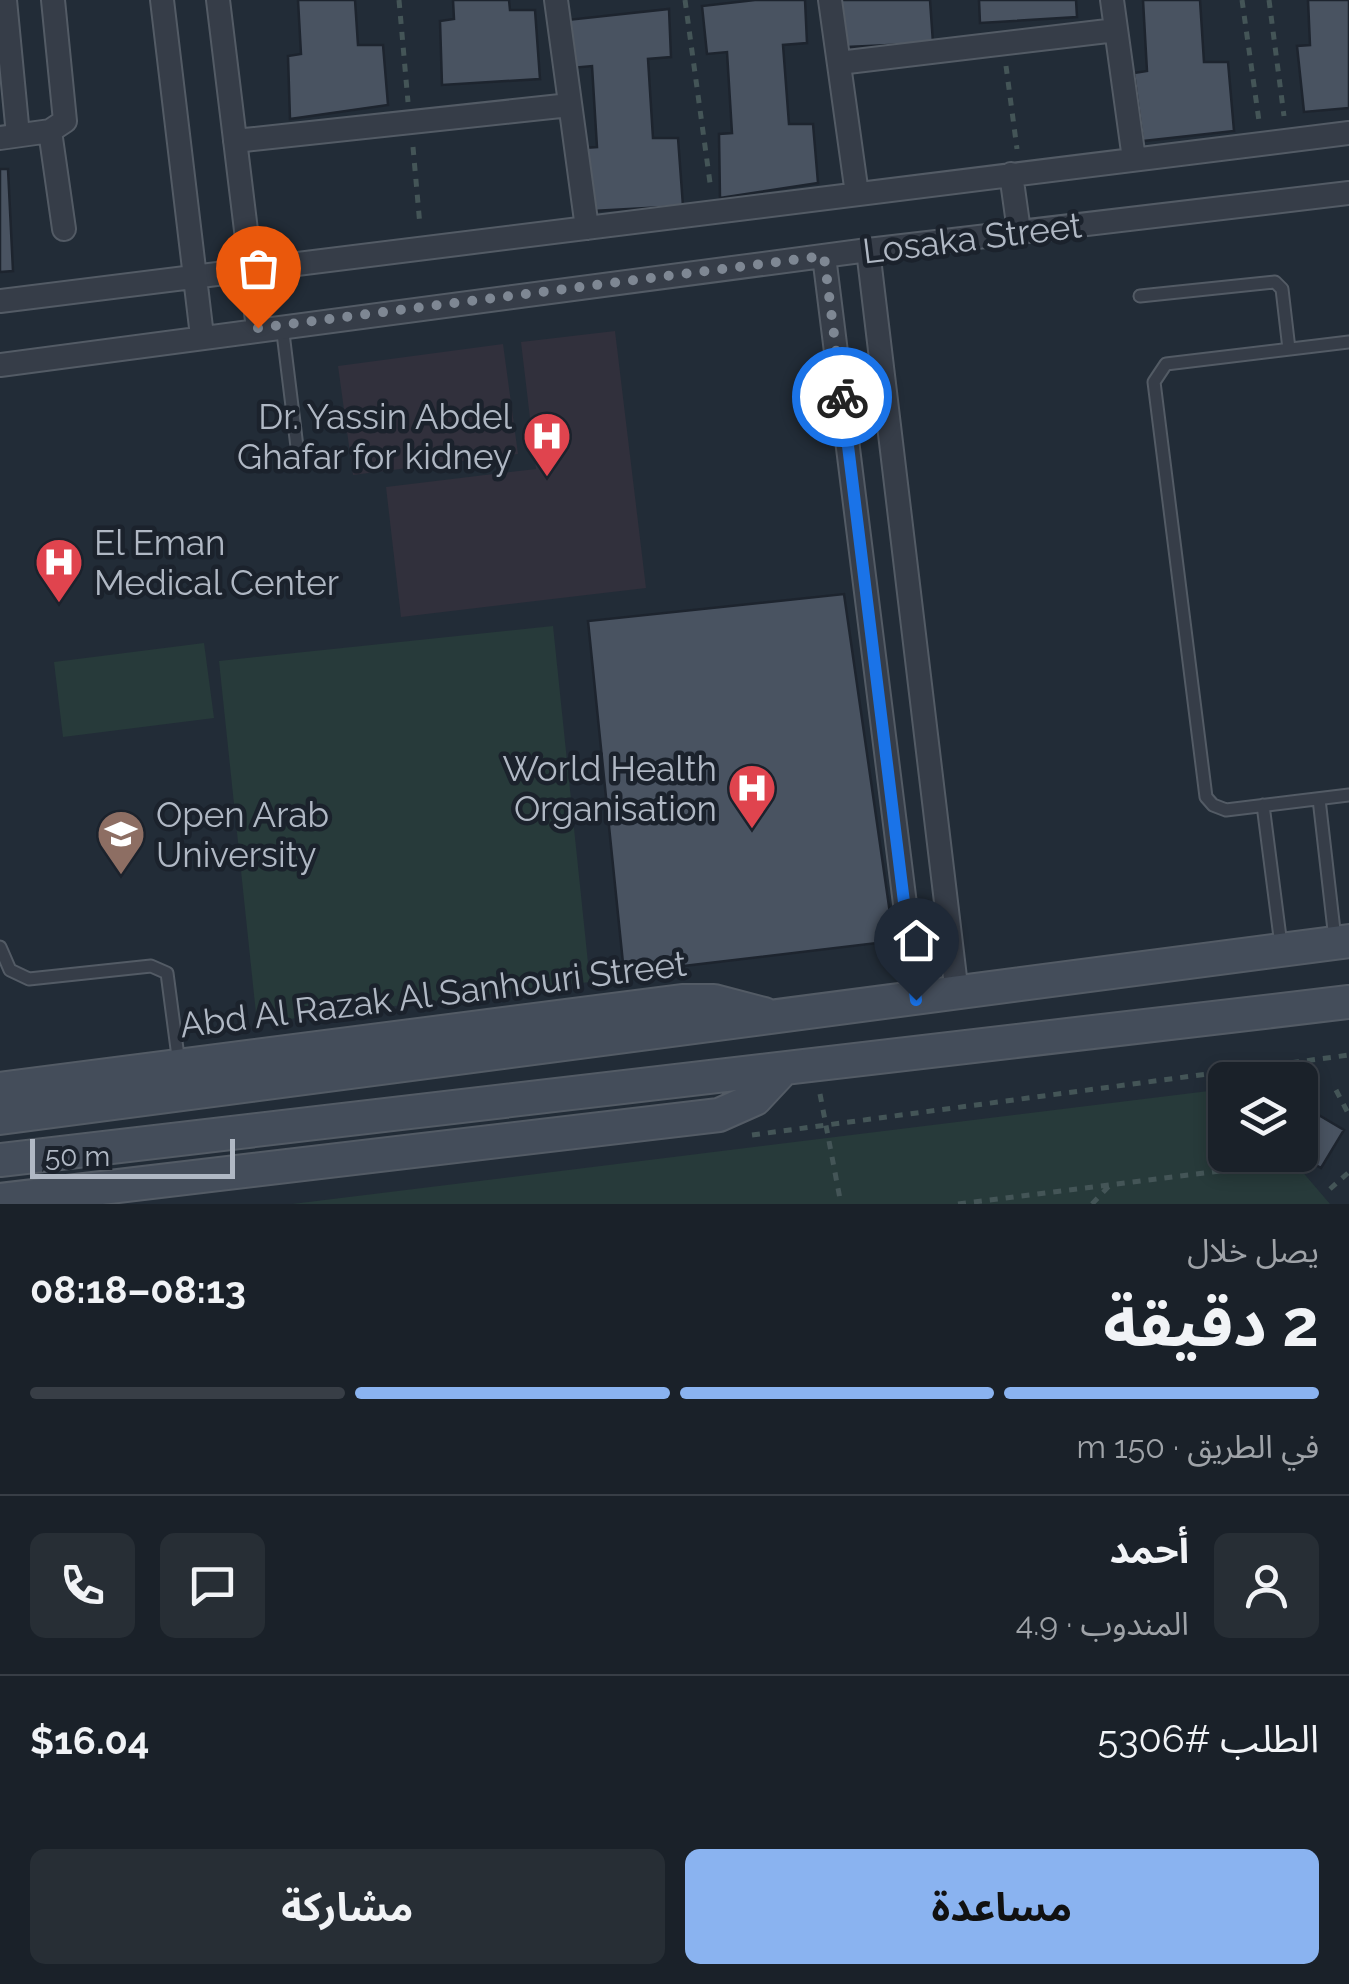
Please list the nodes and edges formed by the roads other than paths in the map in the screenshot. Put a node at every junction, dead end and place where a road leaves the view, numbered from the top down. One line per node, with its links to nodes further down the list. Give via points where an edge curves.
1 (5, 0): 13 (street)
2 (54, 0): 11 (street, via 66,112 65,121)
3 (162, 0): 25 (street)
4 (218, 0): 14 (street)
5 (556, 0): 10 (street)
6 (830, 0): 9 (street)
7 (1112, 0): 8 (street)
8 (1116, 30): 9 (street); 15 (street)
9 (838, 63): 18 (street)
10 (570, 105): 14 (street); 19 (street)
11 (50, 131): 13 (street); 20 (street)
12 (1349, 134): 15 (street, Losaka Street)
13 (9, 136)
14 (235, 141): 24 (street)
15 (1134, 159): 16 (street, Losaka Street)
16 (1015, 174): 18 (street, Losaka Street); 21 (street)
17 (1349, 192): 21 (street, Losaka Street)
18 (857, 194): 19 (street, Losaka Street)
19 (586, 228): 24 (street, Losaka Street)
20 (64, 230)
21 (1019, 231): 22 (street, Losaka Street)
22 (868, 250): 23 (street, Losaka Street); 40 (street)
23 (824, 256): 28 (street, Losaka Street); 41 (street)
24 (251, 270): 25 (street, Losaka Street); 28 (street)
25 (195, 277): 27 (street, Losaka Street); 29 (street)
26 (1140, 296): 31 (lane, via 1275,282 1282,289)
27 (0, 300)
28 (270, 327): 29 (street, Losaka Street); 33 (lane)
29 (202, 336): 32 (street, Losaka Street)
30 (1349, 342): 31 (lane)
31 (1289, 349): 36 (lane, via 1166,364 1154,382 1206,797 1226,810)
32 (0, 364)
33 (298, 456)
34 (1349, 795): 35 (lane)
35 (1320, 798): 36 (lane); 37 (lane)
36 (1264, 805): 39 (lane)
37 (1342, 942): 39 (street, Abd Al Razak Al Sanhouri Street)
38 (0, 946): 44 (lane, via 10,970 29,979 163,968)
39 (1281, 950): 40 (street, Abd Al Razak Al Sanhouri Street)
40 (958, 994): 41 (street, Abd Al Razak Al Sanhouri Street)
41 (916, 1000): 43 (street, Abd Al Razak Al Sanhouri Street)
42 (1349, 1002): 45 (street)
43 (777, 1019): 44 (street, Abd Al Razak Al Sanhouri Street, via 730,1004 682,1001); 46 (street)
44 (178, 1064): 46 (street, Abd Al Razak Al Sanhouri Street)
45 (799, 1068): 47 (street); 49 (street, via 756,1099 719,1114)
46 (1, 1098)
47 (0, 1160)
48 (0, 1176): 49 (street)
49 (14, 1198)

